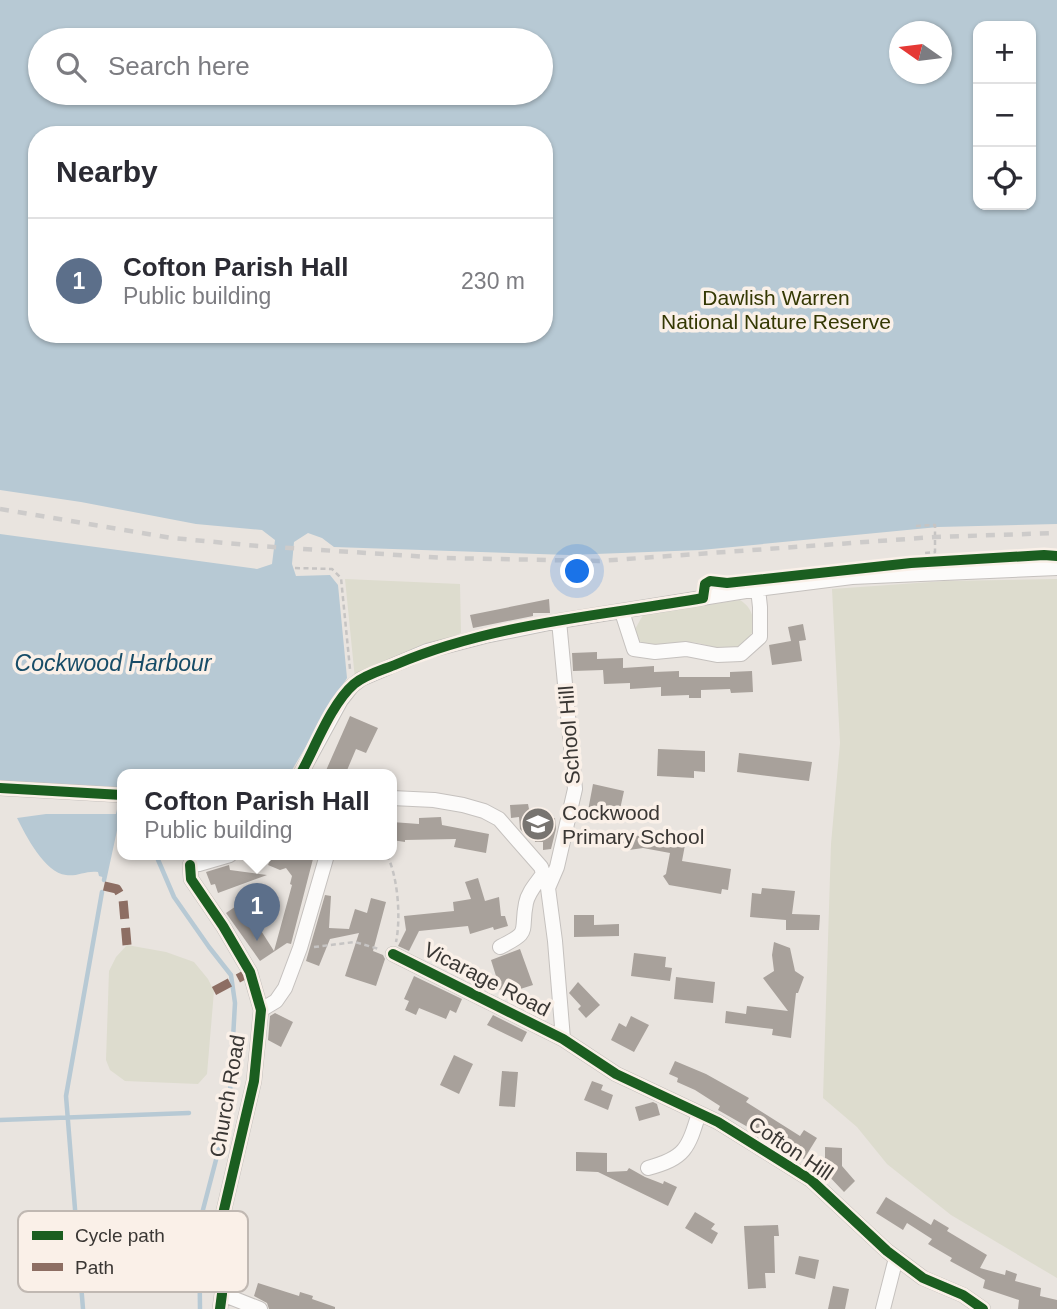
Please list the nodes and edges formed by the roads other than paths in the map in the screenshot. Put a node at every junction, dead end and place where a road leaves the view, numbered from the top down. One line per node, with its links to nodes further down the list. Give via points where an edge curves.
1 (1057, 568): 2 (street, via 866,576)
2 (758, 589): 3 (street); 3 (street, via 760,637 741,654 634,649)
3 (622, 612): 4 (street)
4 (559, 621): 5 (street, via 427,651 361,679 341,700); 12 (street, School Hill, via 575,789 557,867)
5 (303, 769)
6 (0, 788): 7 (street)
7 (117, 795)
8 (397, 798): 12 (street, via 434,800 499,819 541,867)
9 (185, 860): 10 (street, via 199,864); 15 (street, Church Road, via 191,879 250,972)
10 (213, 860)
11 (326, 860): 15 (street, via 285,988 276,1001)
12 (545, 881): 13 (street, School Hill, via 527,897 522,934); 16 (street)
13 (500, 947)
14 (393, 954): 16 (street, Vicarage Road)
15 (261, 1010): 19 (street, Church Road, via 254,1082)
16 (563, 1039): 17 (street, Cofton Hill, via 615,1074)
17 (699, 1112): 18 (street, via 679,1157); 20 (street, Cofton Hill, via 811,1180)
18 (648, 1168)
19 (224, 1211)
20 (896, 1258): 23 (street); 24 (street, Cofton Hill, via 923,1278)
21 (221, 1302): 22 (street)
22 (260, 1309)
23 (883, 1309)
24 (984, 1309)

